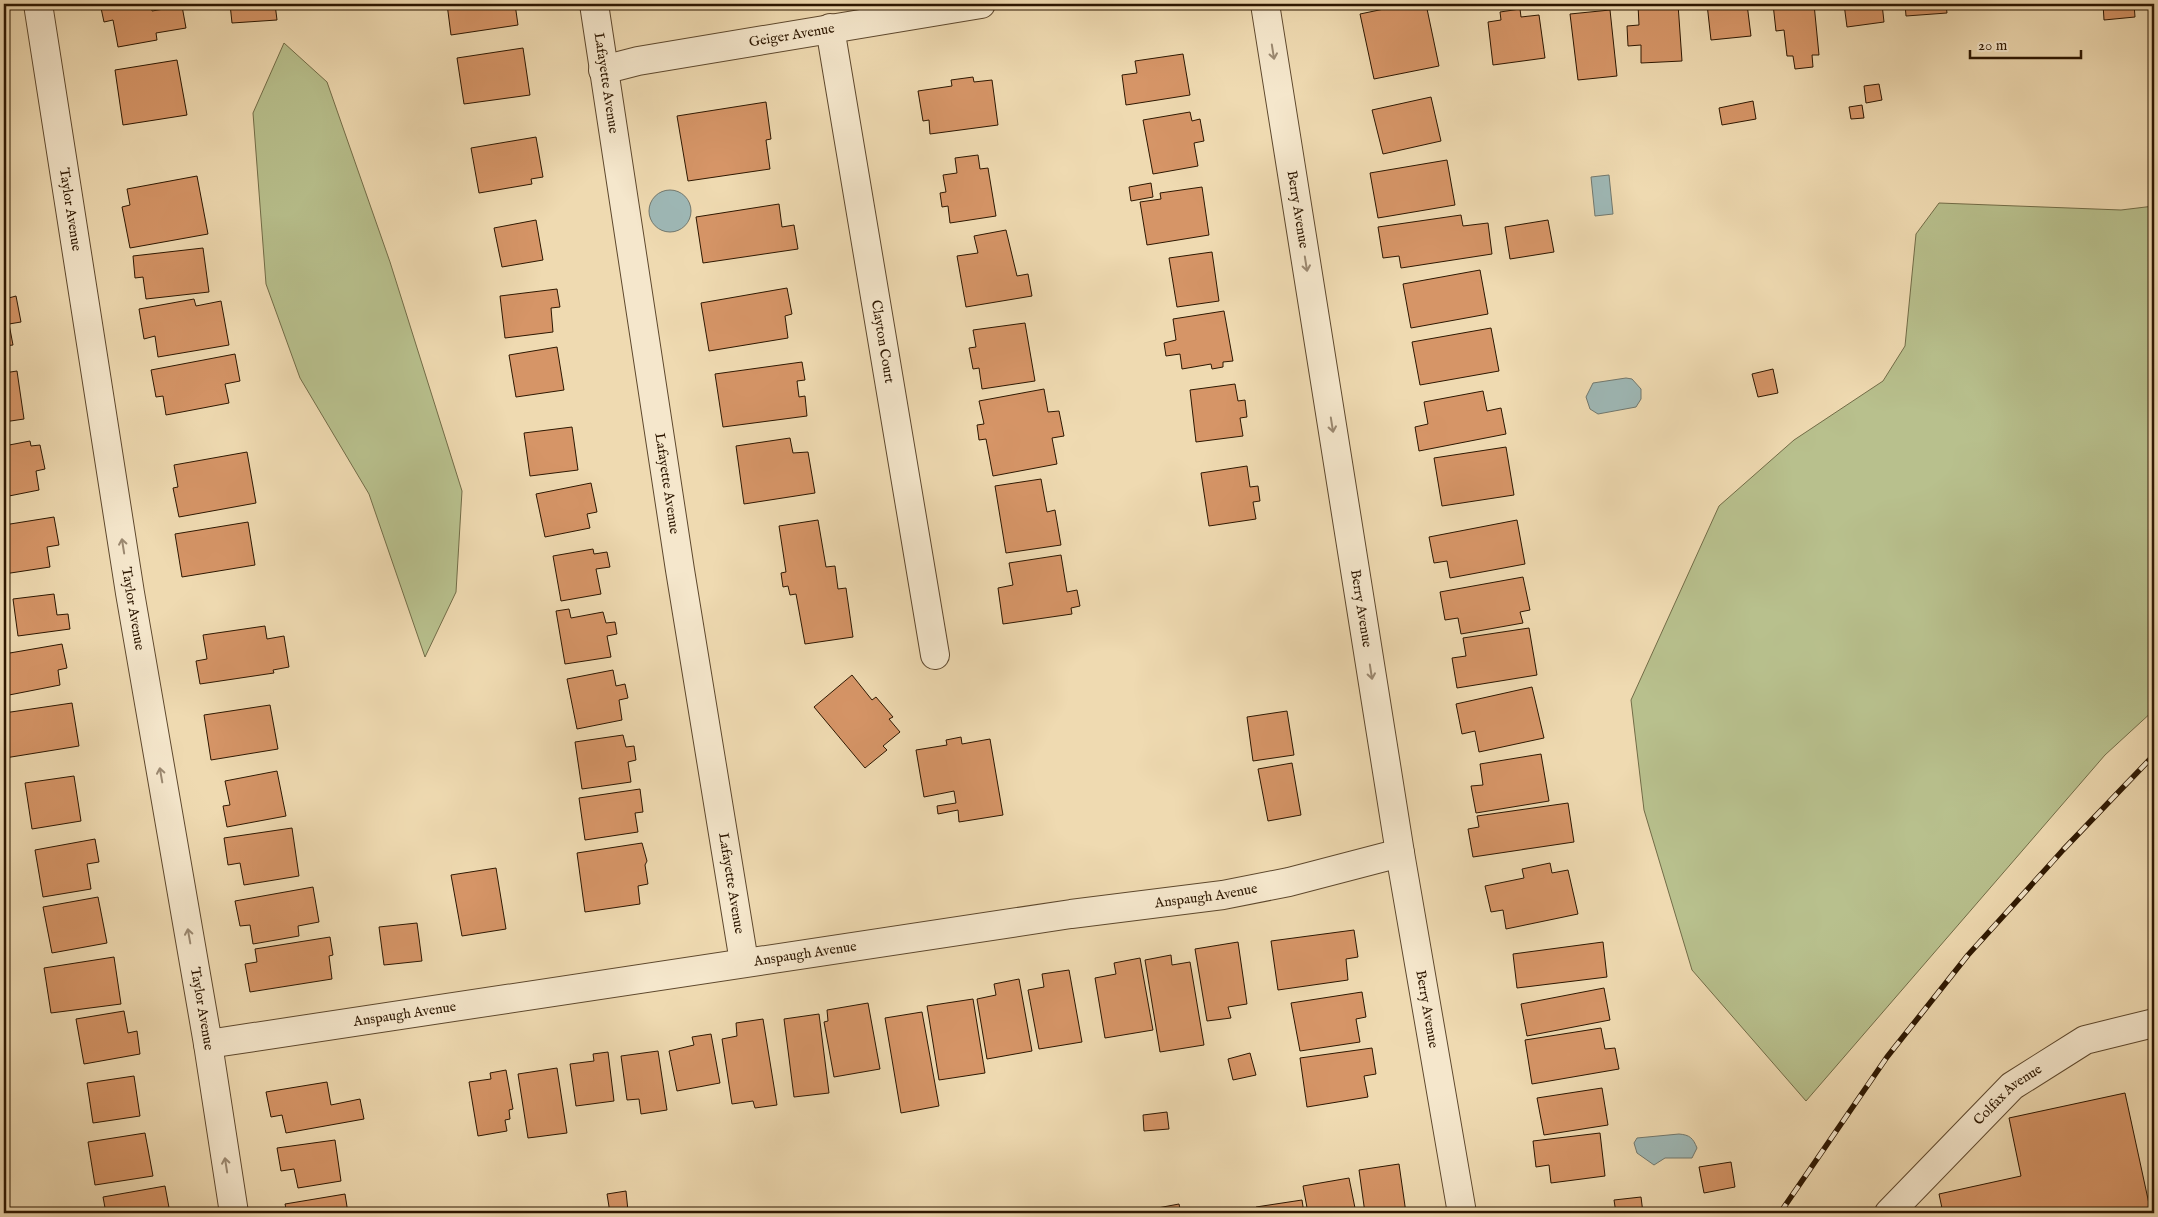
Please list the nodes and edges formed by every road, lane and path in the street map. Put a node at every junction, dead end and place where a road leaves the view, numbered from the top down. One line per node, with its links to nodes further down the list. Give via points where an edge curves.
1 (38, 4): 11 (street, Taylor Avenue, one-way to 1, via 130,593)
2 (594, 4): 6 (street, Lafayette Avenue)
3 (981, 4): 5 (street, Geiger Avenue)
4 (1265, 4): 8 (street, Berry Avenue, one-way to 8)
5 (830, 28): 6 (street, Geiger Avenue); 7 (street, Clayton Court)
6 (603, 70): 9 (street, Lafayette Avenue, via 700,701)
7 (935, 655)
8 (1400, 853): 9 (street, Anspaugh Avenue, via 1289,882 1223,895); 13 (street, Berry Avenue)
9 (744, 962): 11 (street, Anspaugh Avenue)
10 (2154, 1023): 14 (street, Colfax Avenue, via 2084,1040 2012,1086)
11 (208, 1044): 12 (street, Taylor Avenue, one-way to 11)
12 (234, 1213)
13 (1462, 1213)
14 (1889, 1213)

